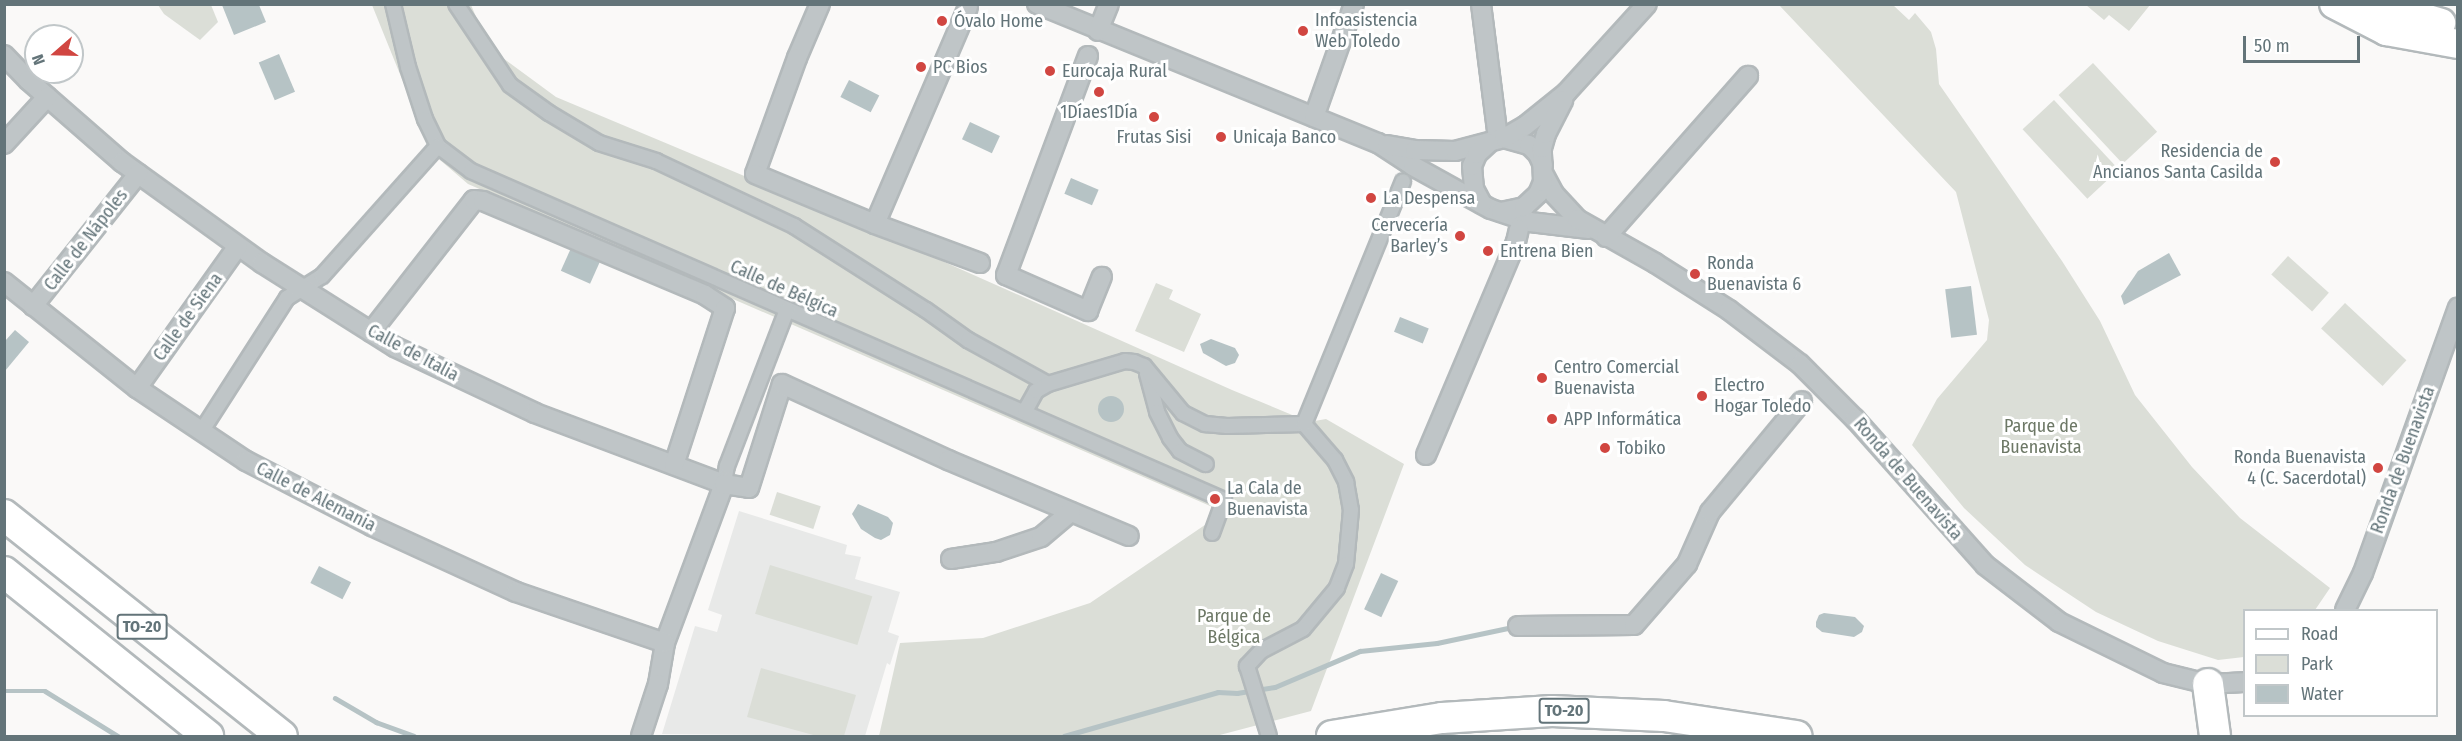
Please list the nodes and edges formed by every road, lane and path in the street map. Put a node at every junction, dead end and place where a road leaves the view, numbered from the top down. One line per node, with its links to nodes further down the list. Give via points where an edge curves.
1 (393, 4): 24 (street, Calle de Bélgica, via 408,68)
2 (456, 4): 43 (street, via 510,85 549,113 599,143 656,161 794,226 968,340)
3 (820, 4): 30 (street, via 755,174)
4 (1037, 4): 13 (street, Ronda de Buenavista)
5 (1109, 4): 13 (street)
6 (1354, 4): 20 (street)
7 (1481, 4): 21 (street)
8 (1647, 4): 18 (street, Ronda de Buenavista)
9 (2334, 4): 14 (main road, via 2386,31)
10 (2377, 4): 12 (main road)
11 (968, 7): 30 (street)
12 (2457, 26)
13 (1098, 32): 20 (street, Ronda de Buenavista)
14 (2457, 44)
15 (4, 55): 19 (street, Calle de Italia)
16 (1088, 56): 35 (street, via 1006,275 1088,311)
17 (1748, 76): 32 (street)
18 (1566, 93): 21 (street, Ronda de Buenavista, via 1526,126); 25 (street, Ronda de Buenavista, via 1546,134)
19 (47, 97): 23 (street); 26 (street, Calle de Italia)
20 (1314, 117): 22 (street, Ronda de Buenavista)
21 (1497, 140): 22 (street, Ronda de Buenavista, via 1468,149 1442,151); 25 (street, Ronda de Buenavista, via 1529,145 1538,154); 28 (street, Ronda de Buenavista, via 1477,154 1472,166 1474,189)
22 (1378, 143): 28 (street, Ronda de Buenavista)
23 (4, 144)
24 (438, 146): 37 (street, via 322,276); 40 (street, Calle de Bélgica, via 471,171)
25 (1543, 170): 29 (street, Ronda de Buenavista, via 1543,183 1534,200 1524,207); 32 (street, Ronda de Buenavista, via 1566,209)
26 (138, 174): 33 (street, Calle de Italia); 38 (street, Calle de Nápoles)
27 (1403, 181): 47 (street)
28 (1482, 204): 29 (street, Ronda de Buenavista)
29 (1501, 212): 32 (street, Ronda de Buenavista, via 1530,222)
30 (874, 224): 34 (street)
31 (1519, 229): 49 (street, via 1515,247)
32 (1598, 233): 63 (street, Ronda de Buenavista, via 1655,262 1721,304 1800,364 1855,419 1985,565 2059,622 2163,673)
33 (238, 246): 37 (street, Calle de Italia); 44 (street, Calle de Siena)
34 (980, 263)
35 (1102, 277)
36 (4, 282): 38 (street, Calle de Alemania)
37 (304, 288): 41 (street, Calle de Italia); 48 (street, via 287,298)
38 (33, 306): 44 (street, Calle de Alemania)
39 (2457, 307): 59 (street, Ronda de Buenavista, via 2363,573)
40 (787, 310): 46 (street, Calle de Bélgica); 52 (street, via 727,466)
41 (371, 332): 51 (street, Calle de Italia, via 535,413); 51 (street, via 474,200 705,295 725,308)
42 (1144, 366): 43 (street, via 1125,361); 47 (street, via 1183,413 1205,424); 50 (street, via 1157,412 1170,438 1180,451)
43 (1048, 384): 46 (street, via 1036,391)
44 (137, 388): 48 (street, Calle de Alemania)
45 (1802, 401): 60 (street, via 1710,512 1687,564 1634,625)
46 (1025, 411): 55 (street, Calle de Bélgica, via 1224,500)
47 (1304, 424): 67 (street, via 1335,460 1346,482 1351,510 1346,564 1337,588 1303,629 1261,651 1247,666)
48 (201, 432): 61 (street, Calle de Alemania, via 256,467 506,588)
49 (1426, 455)
50 (1206, 464)
51 (674, 465): 52 (street, Calle de Italia)
52 (724, 484): 53 (street, via 749,488 782,384); 61 (street)
53 (1071, 512): 56 (street); 57 (street, via 1041,537 996,552)
54 (4, 515): 65 (highway, TO-20)
55 (1212, 533)
56 (1129, 536)
57 (951, 560)
58 (4, 572): 64 (highway, TO-20)
59 (2345, 609)
60 (1518, 626)
61 (665, 643): 66 (street, via 658,684)
62 (2243, 682): 63 (street, Ronda de Buenavista)
63 (2208, 684): 70 (highway)
64 (208, 736)
65 (282, 736)
66 (641, 736)
67 (1269, 736)
68 (1332, 736): 69 (highway, TO-20, via 1442,718 1552,711 1664,716)
69 (1796, 736)
70 (2214, 736)

